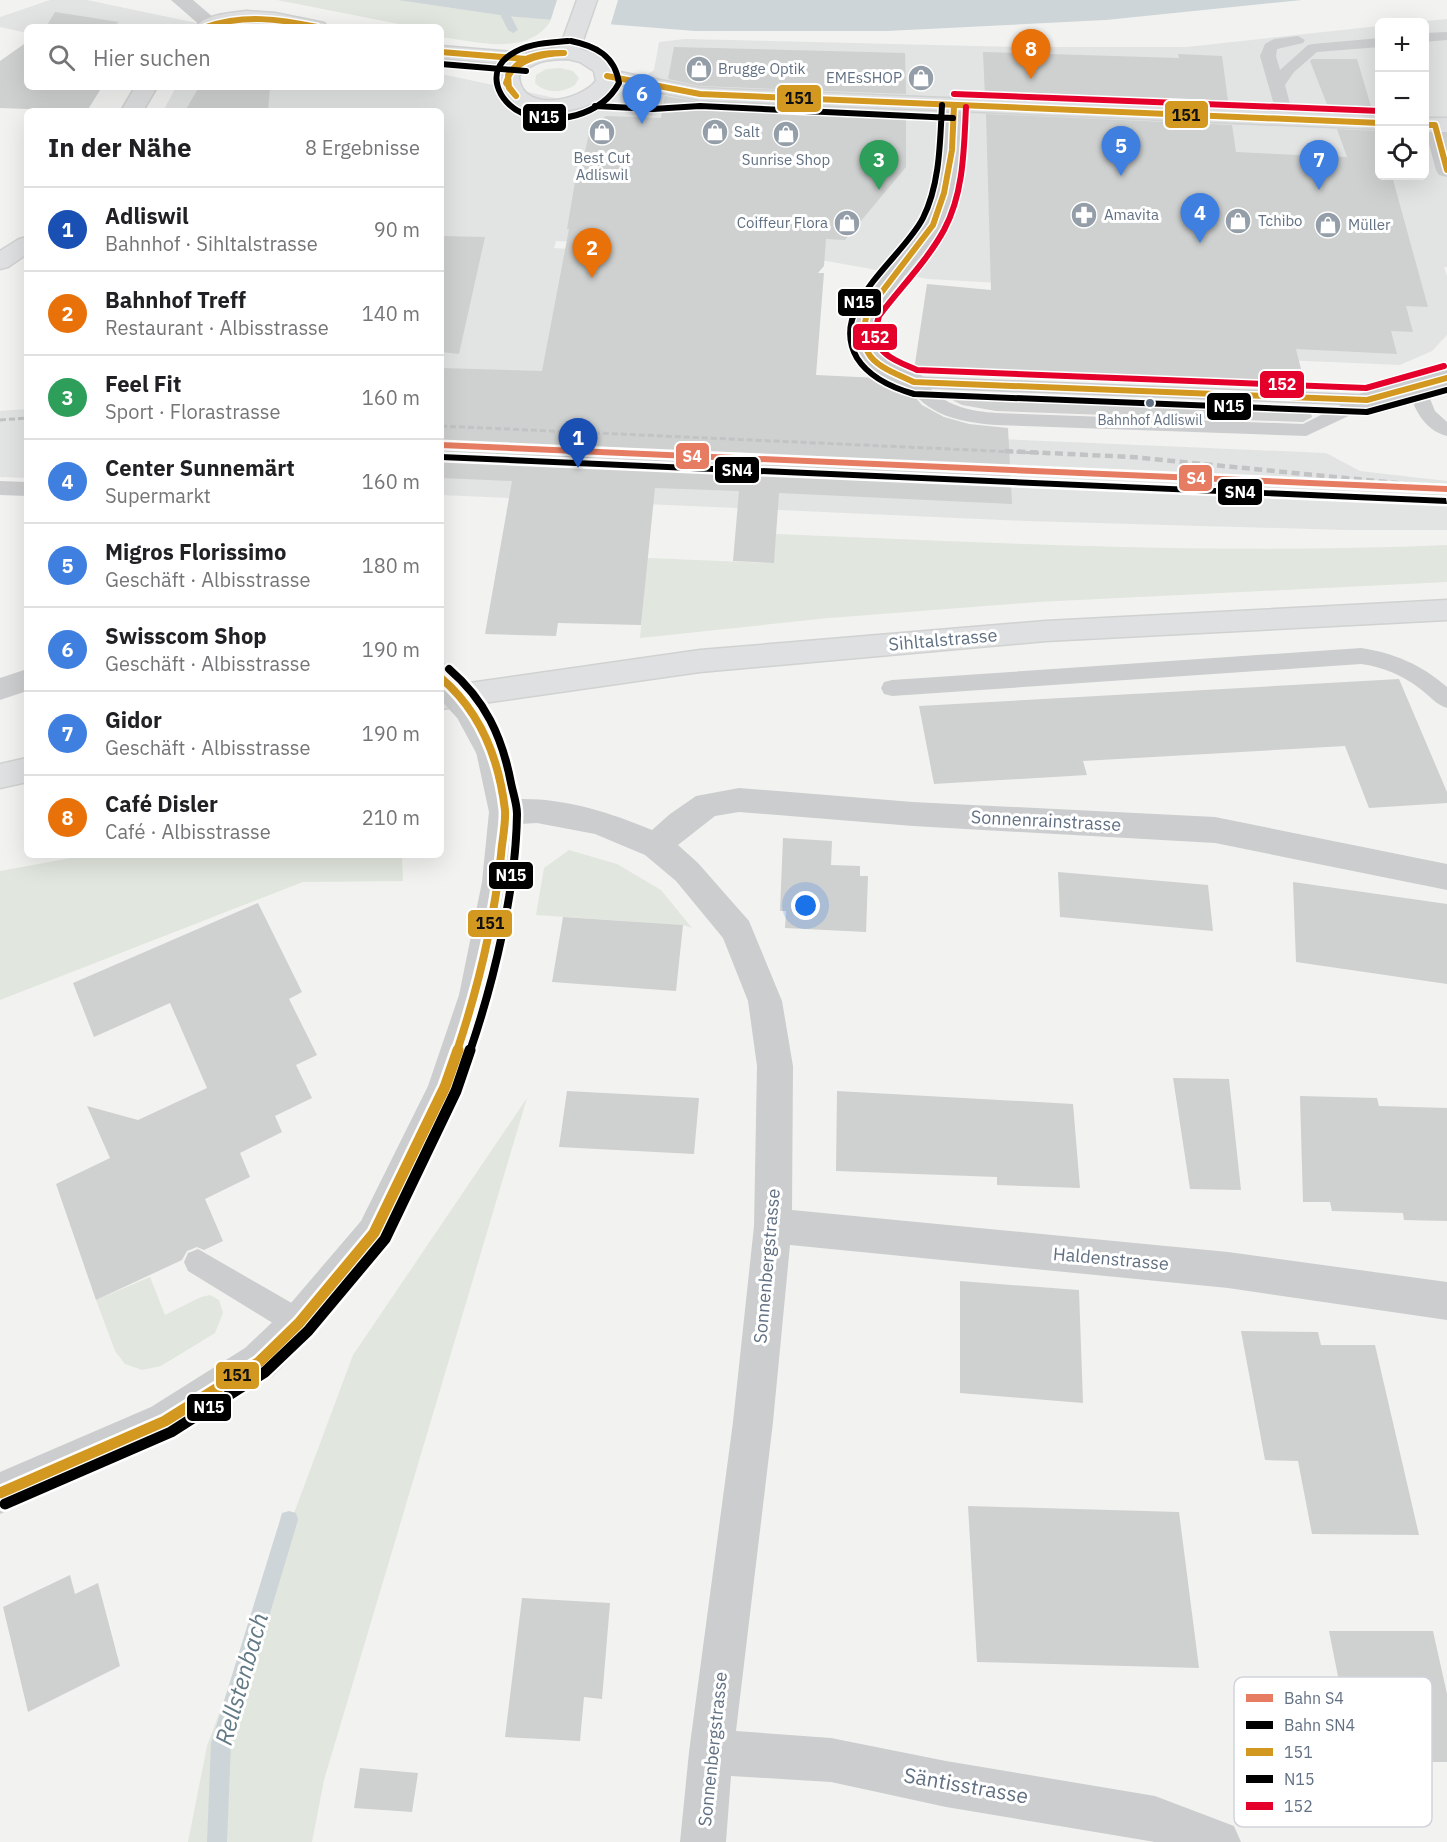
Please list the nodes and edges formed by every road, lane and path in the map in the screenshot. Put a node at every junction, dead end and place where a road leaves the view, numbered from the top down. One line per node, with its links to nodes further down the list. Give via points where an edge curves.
1 (181, 0): 3 (street)
2 (587, 0): 10 (main road)
3 (207, 24)
4 (219, 24): 5 (main road, via 248,18)
5 (302, 24)
6 (1447, 36): 7 (lane)
7 (1429, 38)
8 (1298, 40): 16 (lane, via 1270,47 1268,56)
9 (1375, 42): 16 (lane, via 1313,48)
10 (571, 46): 13 (main road); 15 (main road, via 602,67)
11 (444, 54): 13 (main road)
12 (444, 55): 14 (main road)
13 (527, 58): 14 (main road, via 512,68)
14 (506, 81): 15 (main road, via 512,94 540,105 572,104)
15 (602, 85): 18 (main road, via 654,97 700,94)
16 (1277, 85): 20 (lane)
17 (144, 90): 19 (main road)
18 (954, 106): 20 (main road); 27 (street, via 952,150 933,225 868,310 861,336 863,349)
19 (134, 108)
20 (1286, 119): 21 (main road)
21 (1375, 123)
22 (1436, 125): 23 (street)
23 (1447, 170)
24 (24, 245): 25 (main road)
25 (0, 262)
26 (1447, 378): 28 (street)
27 (914, 382): 29 (lane); 29 (lane, via 930,399 961,417 996,419 1306,430)
28 (1417, 388): 29 (street); 30 (lane, via 1424,411)
29 (1367, 400)
30 (1447, 430)
31 (0, 488): 32 (lane)
32 (24, 489)
33 (1447, 610): 38 (main road, Sihltalstrasse, via 1046,631 700,661)
34 (24, 681): 37 (street)
35 (444, 681): 42 (street, bridge, via 477,718 490,747)
36 (892, 688): 39 (lane, via 1361,656 1401,666 1430,683)
37 (0, 689)
38 (444, 698)
39 (1447, 699)
40 (24, 771): 41 (main road)
41 (0, 776)
42 (505, 812): 43 (street, Sonnenbergstrasse, via 537,811 600,822); 48 (street, via 498,882 476,995 445,1087 374,1233)
43 (656, 846): 44 (street, Sonnenrainstrasse, via 707,805 739,800 913,814 1215,830); 45 (street, Sonnenbergstrasse, via 687,872 737,931 765,1001 775,1066)
44 (1447, 877)
45 (774, 1226): 47 (street, Haldenstrasse, via 1228,1270); 50 (street, Sonnenbergstrasse)
46 (198, 1262): 48 (lane)
47 (1447, 1301)
48 (299, 1323): 49 (street, via 259,1362 165,1421)
49 (0, 1493)
50 (711, 1752): 51 (street, Sonnenbergstrasse); 52 (street, Säntisstrasse, via 831,1760 946,1784 1155,1819)
51 (703, 1842)
52 (1218, 1842)

